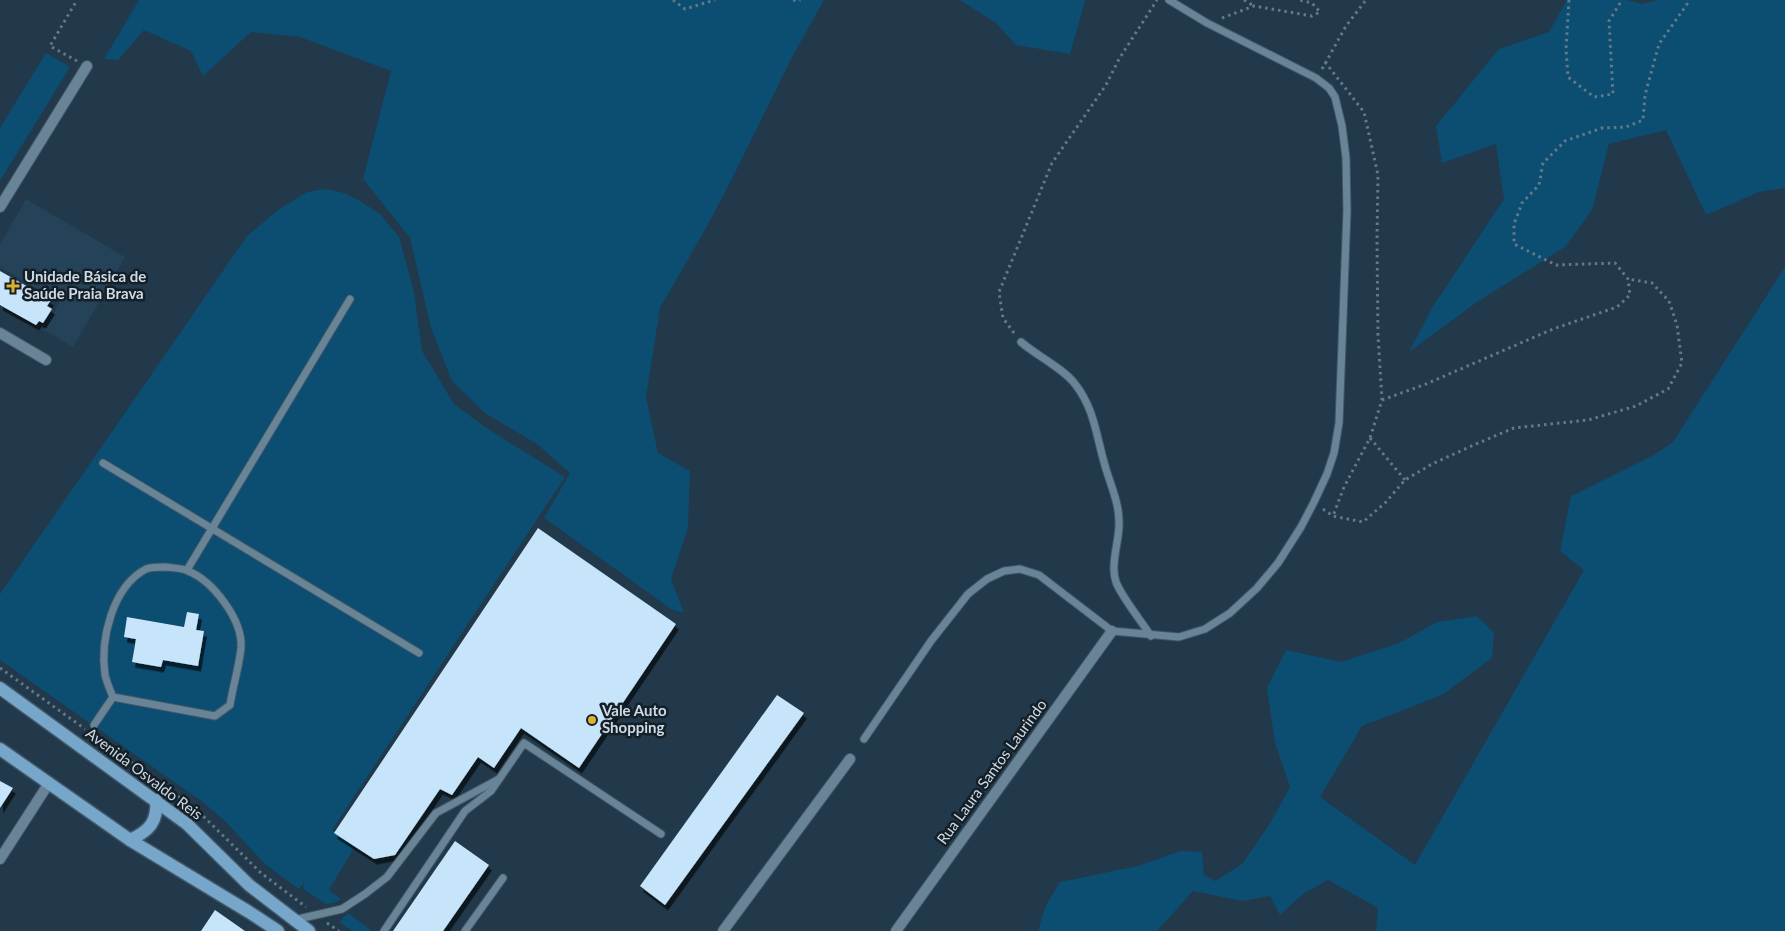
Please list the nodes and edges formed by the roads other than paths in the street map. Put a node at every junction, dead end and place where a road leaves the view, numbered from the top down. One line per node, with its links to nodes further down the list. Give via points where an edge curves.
1 (1169, 0): 12 (lane, via 1329,88 1335,97 1342,126 1347,211 1339,424 1334,453 1314,502 1278,563 1230,613 1205,629 1179,637)
2 (87, 66): 3 (street)
3 (0, 208)
4 (350, 299): 9 (lane)
5 (0, 333): 7 (street)
6 (1021, 342): 12 (lane, via 1074,382 1091,408 1118,510 1115,580)
7 (46, 360)
8 (102, 463): 9 (lane)
9 (212, 528): 10 (lane); 13 (lane)
10 (187, 570): 15 (lane, via 147,568 116,601 104,653 106,677); 15 (lane, via 202,578 219,594 239,629 241,646 230,705 215,716)
11 (1112, 631): 12 (lane); 17 (lane, via 1039,575 1020,570 1004,571 968,594 931,641); 35 (street, Rua Laura Santos Laurindo)
12 (1152, 636)
13 (419, 653)
14 (0, 688): 23 (main road, Avenida Osvaldo Reis)
15 (113, 697): 16 (lane)
16 (94, 725)
17 (864, 739)
18 (0, 749): 21 (main road)
19 (850, 759): 34 (street)
20 (502, 777): 22 (lane); 24 (lane, via 492,791); 25 (lane, via 524,743)
21 (49, 783): 26 (main road); 27 (street)
22 (464, 798): 24 (lane); 29 (lane, via 436,813 387,877 365,894 342,909)
23 (156, 800): 26 (main road, via 154,820 148,829); 29 (main road, Avenida Osvaldo Reis)
24 (473, 806): 32 (lane, via 464,811)
25 (661, 834)
26 (130, 840): 30 (main road)
27 (0, 859)
28 (503, 878): 33 (lane)
29 (294, 920): 31 (main road, Avenida Osvaldo Reis)
30 (278, 931)
31 (310, 931)
32 (384, 931)
33 (465, 931)
34 (723, 931)
35 (896, 931)

